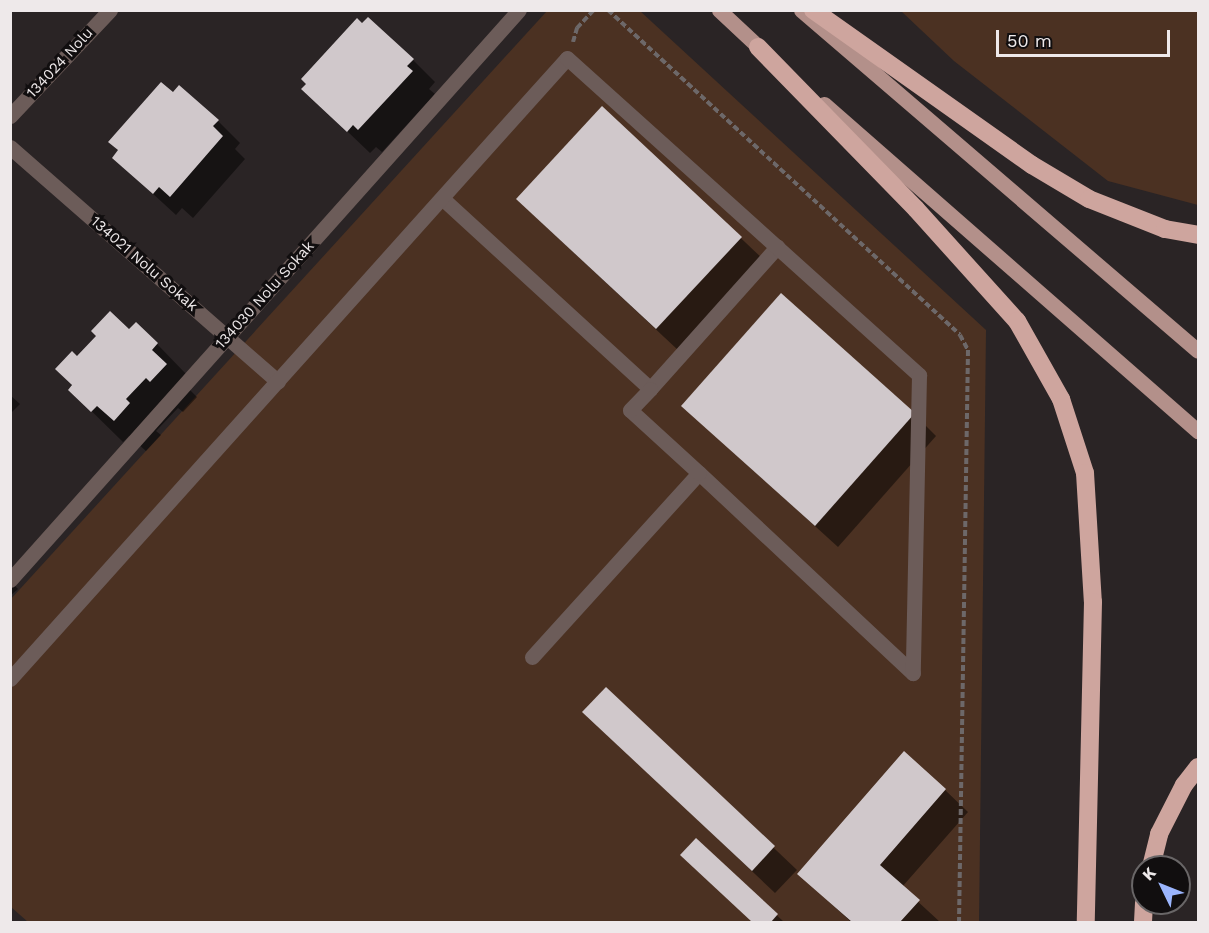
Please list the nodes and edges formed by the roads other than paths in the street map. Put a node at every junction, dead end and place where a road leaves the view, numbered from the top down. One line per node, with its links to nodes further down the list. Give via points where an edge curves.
1 (110, 10): 7 (street, 134024 Nolu)
2 (519, 10): 12 (street, 134030 Nolu Sokak)
3 (719, 10): 6 (main road)
4 (801, 10): 13 (main road)
5 (813, 10): 10 (highway, via 1032,165 1089,199 1165,229)
6 (758, 47): 16 (main road); 23 (highway, via 916,209 1017,321 1061,399 1085,473 1093,602)
7 (10, 116)
8 (10, 147): 12 (street, 134021 Nolu Sokak)
9 (443, 198): 11 (street, via 567,58); 14 (street); 15 (street)
10 (1198, 235)
11 (777, 247): 15 (street); 17 (street, via 919,375 912,673)
12 (227, 337): 14 (street, 134021 Nolu Sokak); 18 (street, 134030 Nolu Sokak)
13 (1198, 351)
14 (278, 382): 20 (street)
15 (650, 388): 17 (street, via 630,410)
16 (1198, 431)
17 (699, 473): 19 (street)
18 (10, 580)
19 (532, 657)
20 (10, 679)
21 (1198, 767): 22 (highway, via 1184,785 1159,834)
22 (1154, 855)
23 (1086, 922)

